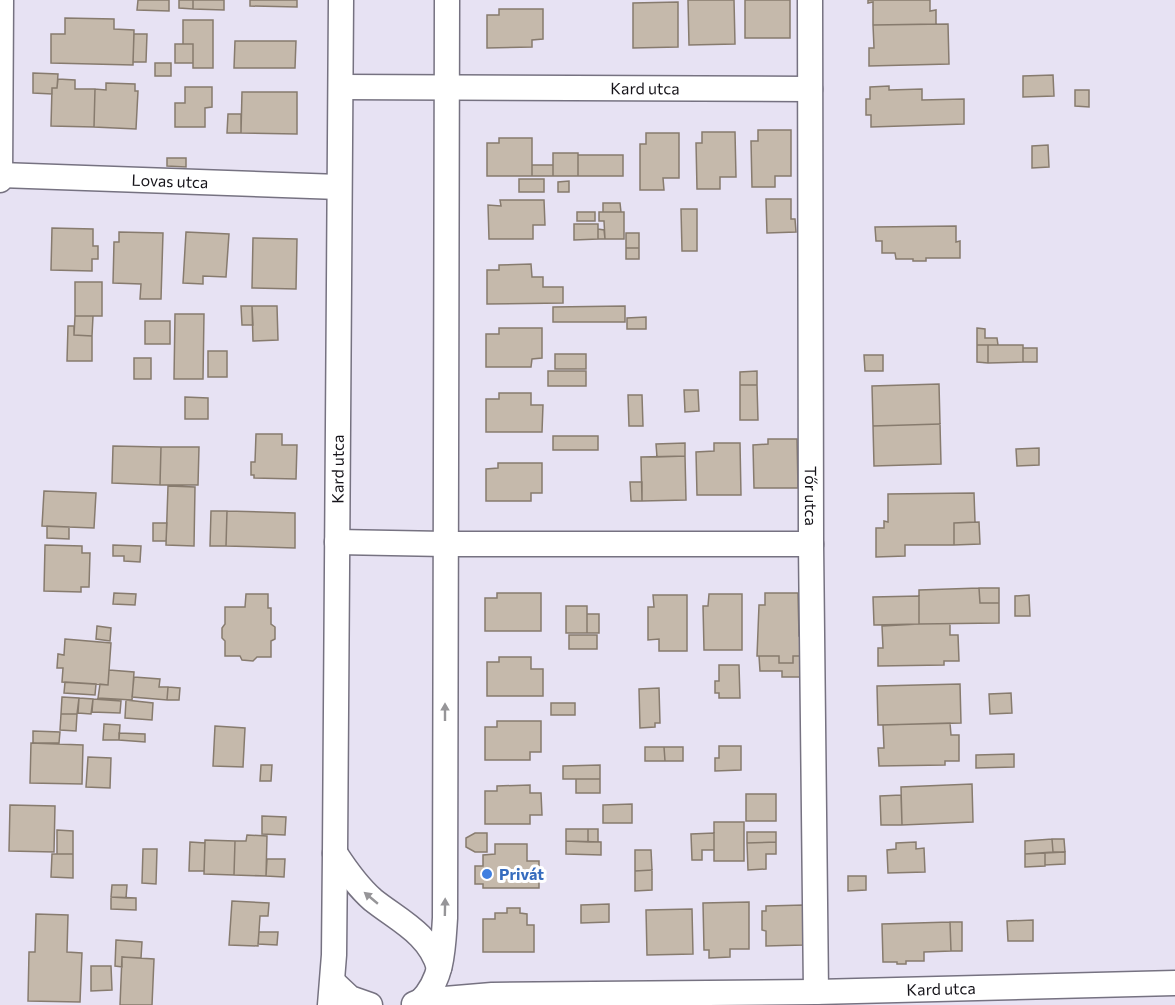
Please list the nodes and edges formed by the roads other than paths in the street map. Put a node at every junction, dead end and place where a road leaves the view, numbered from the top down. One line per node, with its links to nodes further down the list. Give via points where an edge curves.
1 (1, 0): 8 (street)
2 (341, 0): 5 (street, Kard utca)
3 (447, 0): 6 (street, Kard utca)
4 (810, 0): 7 (street, Tőr utca)
5 (341, 87): 6 (street, Kard utca); 10 (street, Kard utca)
6 (446, 87): 7 (street, Kard utca); 12 (street, Kard utca)
7 (810, 89): 13 (street, Tőr utca)
8 (0, 175): 9 (street); 10 (street, Lovas utca)
9 (0, 180)
10 (339, 188): 11 (street, Kard utca)
11 (337, 542): 12 (street); 14 (street, Kard utca)
12 (445, 544): 13 (street); 15 (street, Kard utca, one-way to 12, via 446,898)
13 (811, 544): 17 (street, Tőr utca)
14 (335, 853): 15 (street, one-way to 14, via 431,946 363,891); 18 (street, Kard utca)
15 (439, 968): 19 (street, Kard utca, via 430,992)
16 (1175, 983): 17 (street, Kard utca)
17 (816, 992): 19 (street, Kard utca, via 492,995)
18 (331, 993): 20 (street)
19 (416, 1003)
20 (370, 1005)

